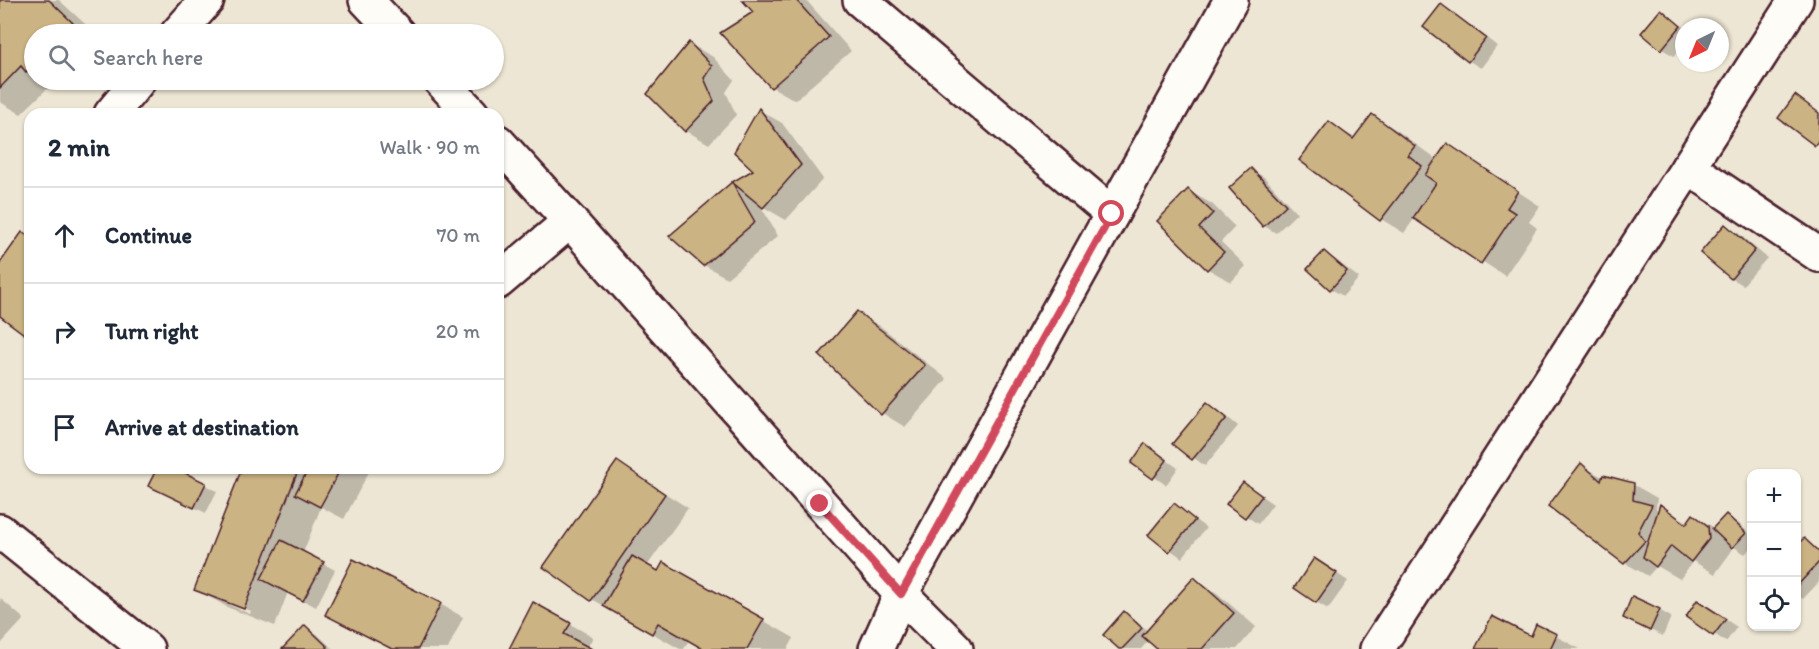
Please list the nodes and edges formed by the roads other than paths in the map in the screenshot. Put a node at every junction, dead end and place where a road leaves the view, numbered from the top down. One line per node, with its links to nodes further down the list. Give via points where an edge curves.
1 (207, 0): 6 (street)
2 (366, 0): 7 (street)
3 (860, 0): 14 (street)
4 (1231, 0): 14 (street)
5 (1796, 0): 13 (street)
6 (186, 24)
7 (389, 24)
8 (131, 90): 10 (street)
9 (449, 90): 11 (street)
10 (116, 108)
11 (466, 108)
12 (504, 149): 15 (street)
13 (1688, 167): 16 (street); 23 (street)
14 (1112, 214): 19 (street)
15 (570, 221): 17 (street); 19 (street)
16 (1819, 255)
17 (504, 277)
18 (0, 531): 20 (street)
19 (901, 594): 21 (street); 22 (street)
20 (147, 649)
21 (876, 649)
22 (956, 649)
23 (1377, 649)

